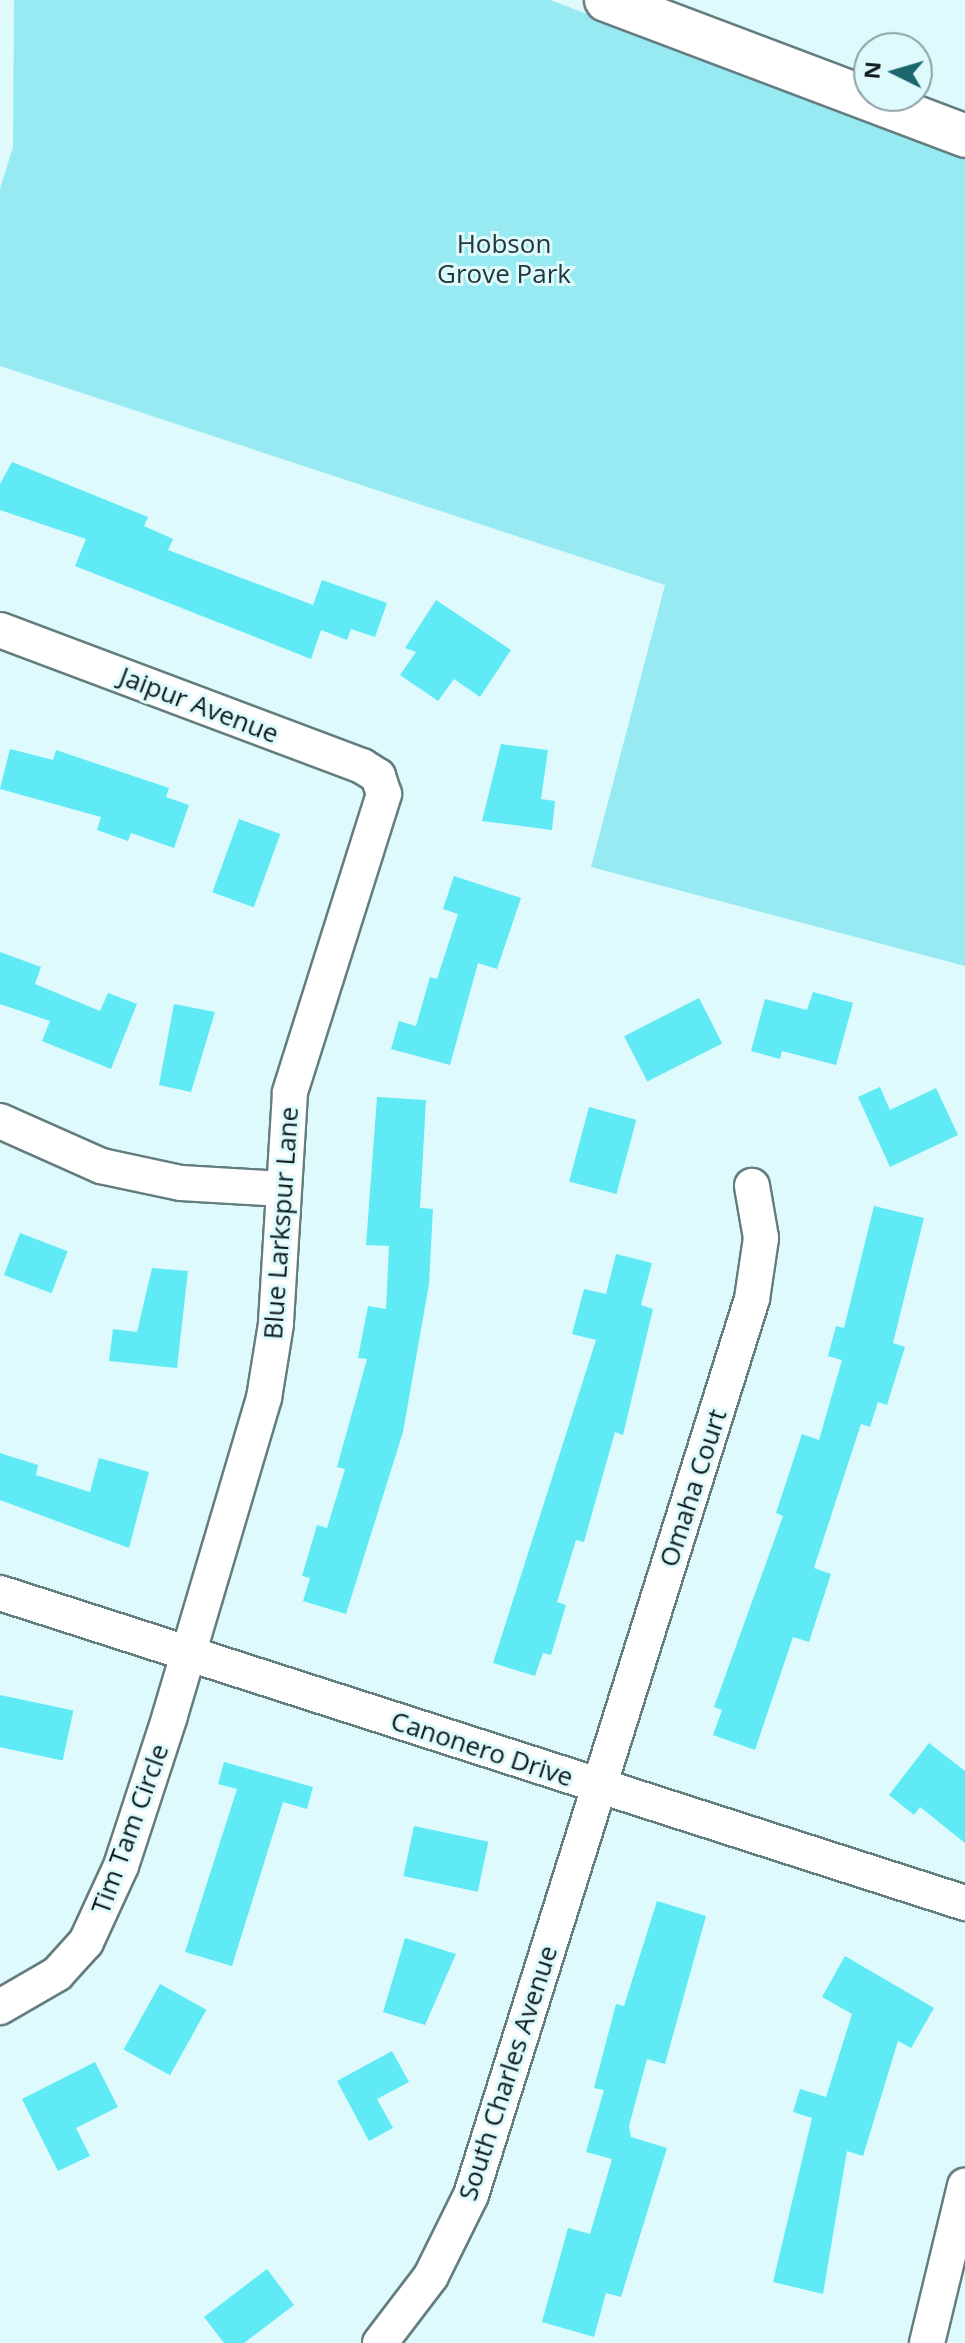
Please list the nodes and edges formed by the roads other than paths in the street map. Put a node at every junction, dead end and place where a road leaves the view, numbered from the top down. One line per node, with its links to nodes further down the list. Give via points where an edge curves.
1 (606, 0): 2 (street)
2 (965, 136)
3 (0, 630): 4 (street, Jaipur Avenue, via 362,766 378,776)
4 (384, 794): 7 (street, Blue Larkspur Lane, via 290,1093)
5 (0, 1121): 7 (street, via 101,1166 181,1183)
6 (752, 1186): 10 (street, Omaha Court, via 761,1238 752,1299)
7 (283, 1189): 9 (street, Blue Larkspur Lane, via 264,1398)
8 (0, 1593): 9 (street, Canonero Drive)
9 (188, 1655): 10 (street, Canonero Drive); 12 (street, Tim Tam Circle, via 102,1915 57,1974)
10 (599, 1786): 11 (street, Canonero Drive); 14 (street, South Charles Avenue, via 471,2195 431,2276)
11 (965, 1903)
12 (0, 2007)
13 (965, 2186): 15 (street)
14 (380, 2343)
15 (927, 2343)

